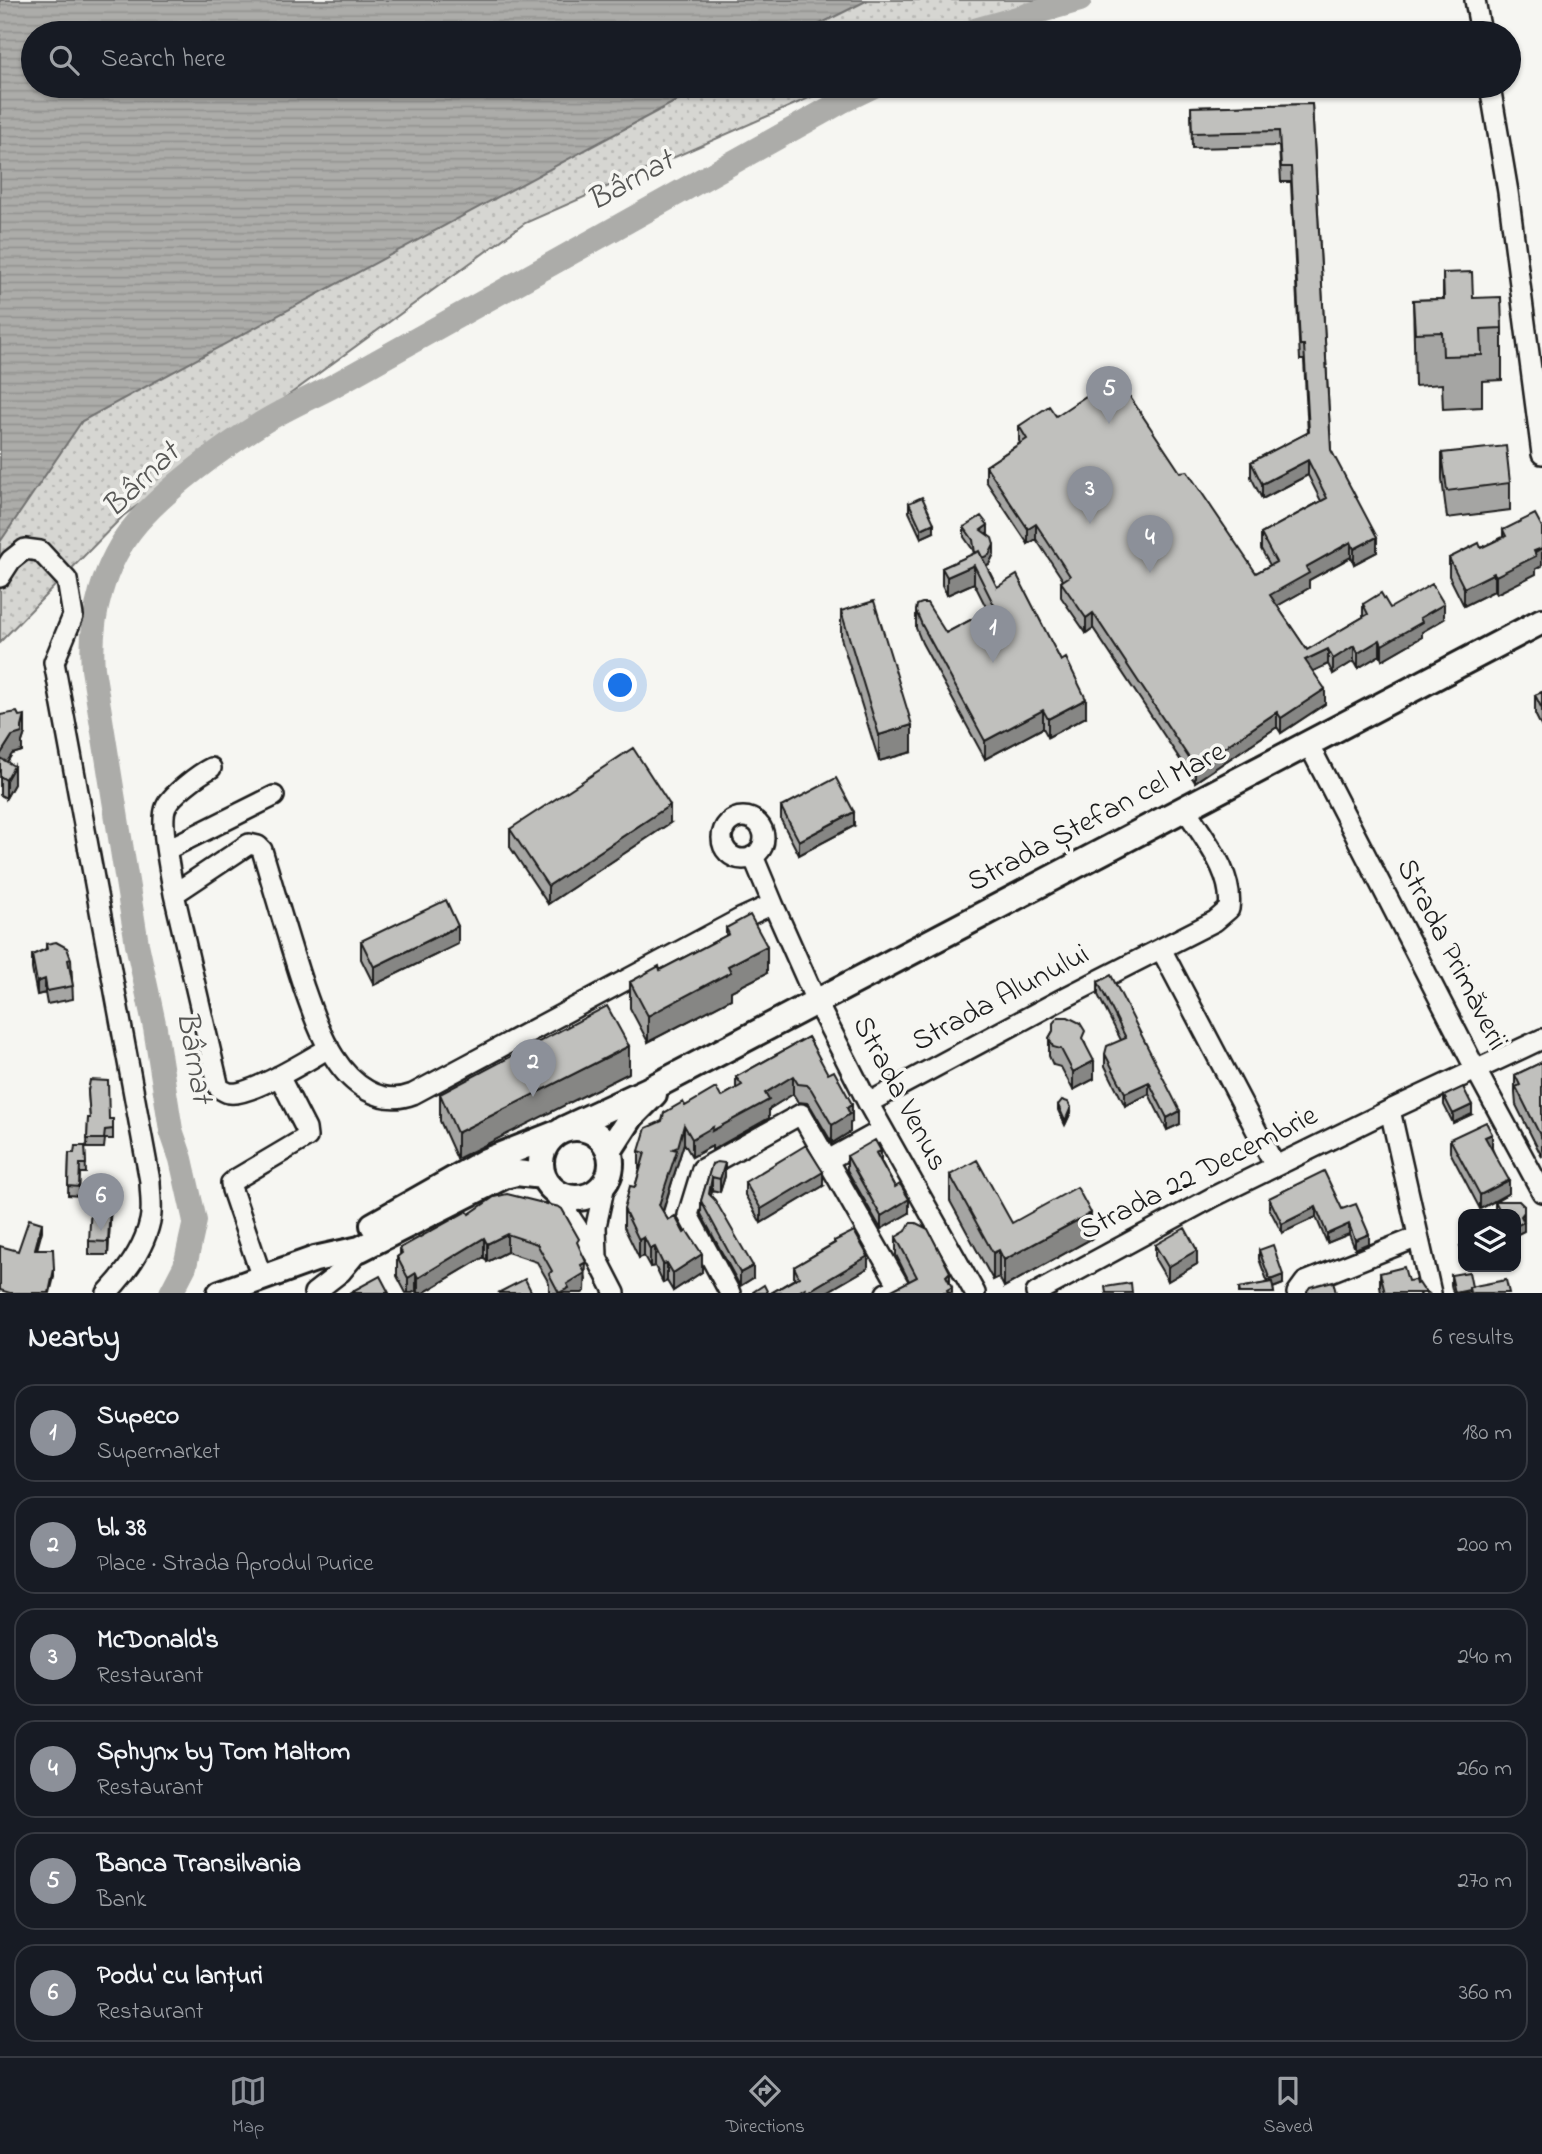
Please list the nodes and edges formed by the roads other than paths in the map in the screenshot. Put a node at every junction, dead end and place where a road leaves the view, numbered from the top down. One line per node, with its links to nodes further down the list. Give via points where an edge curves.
1 (1475, 0): 2 (street)
2 (1479, 21)
3 (1492, 98): 4 (street)
4 (1542, 454)
5 (0, 577): 39 (street, via 25,549 40,551 68,580 73,616 54,662 150,1181 151,1218 142,1247)
6 (1542, 621): 7 (main road, Strada Ștefan cel Mare)
7 (1308, 743): 10 (main road, Strada Ștefan cel Mare); 19 (street, Strada Primăverii)
8 (211, 768): 11 (street, via 166,806)
9 (274, 796): 11 (street)
10 (1185, 808): 15 (street, Strada Alunului, via 1224,872 1231,896 1229,909); 16 (main road, Strada Ștefan cel Mare)
11 (168, 849): 13 (street)
12 (753, 856): 14 (street, Strada Venus)
13 (174, 894): 18 (street, via 249,844 258,846 311,1008); 21 (street, via 219,1088 230,1093 243,1091)
14 (776, 911): 16 (street, Strada Venus); 18 (street, via 740,919 401,1099 380,1097 353,1081)
15 (1161, 949): 22 (street, Strada Alunului); 28 (street)
16 (816, 1000): 20 (main road, Strada Ștefan cel Mare); 22 (street, Strada Venus)
17 (1542, 1040): 19 (street, Strada 22 Decembrie)
18 (329, 1048): 21 (street)
19 (1476, 1070): 23 (street, Strada 22 Decembrie); 31 (street, Strada Primăverii)
20 (681, 1072): 25 (main road); 26 (main road, via 631,1117)
21 (279, 1076): 37 (street, via 307,1137 231,1183)
22 (868, 1104): 24 (street, Strada Venus)
23 (1391, 1110): 28 (street, Strada 22 Decembrie); 33 (street)
24 (882, 1130): 27 (street); 44 (street, Strada Venus)
25 (559, 1132): 26 (main road, via 586,1129); 29 (main road, via 542,1153 540,1165); 32 (main road, via 486,1161)
26 (609, 1151): 30 (main road, via 612,1163)
27 (828, 1160): 38 (street, via 801,1114 702,1168 688,1215); 43 (street, via 898,1286)
28 (1275, 1166): 45 (street, Strada 22 Decembrie)
29 (547, 1182): 30 (main road, via 572,1199 585,1198); 34 (main road, via 516,1173 504,1176); 35 (street)
30 (605, 1184): 35 (street, via 596,1226)
31 (1542, 1192)
32 (414, 1201): 34 (main road, via 404,1218 370,1236); 36 (main road)
33 (1418, 1237): 46 (street, via 1305,1282); 47 (street)
34 (360, 1249): 36 (main road); 41 (street)
35 (597, 1258): 42 (street)
36 (315, 1259): 37 (main road)
37 (255, 1285): 40 (main road)
38 (721, 1290)
39 (107, 1293)
40 (220, 1293)
41 (314, 1293)
42 (615, 1293)
43 (886, 1293)
44 (975, 1293)
45 (1036, 1293)
46 (1297, 1293)
47 (1431, 1293)

